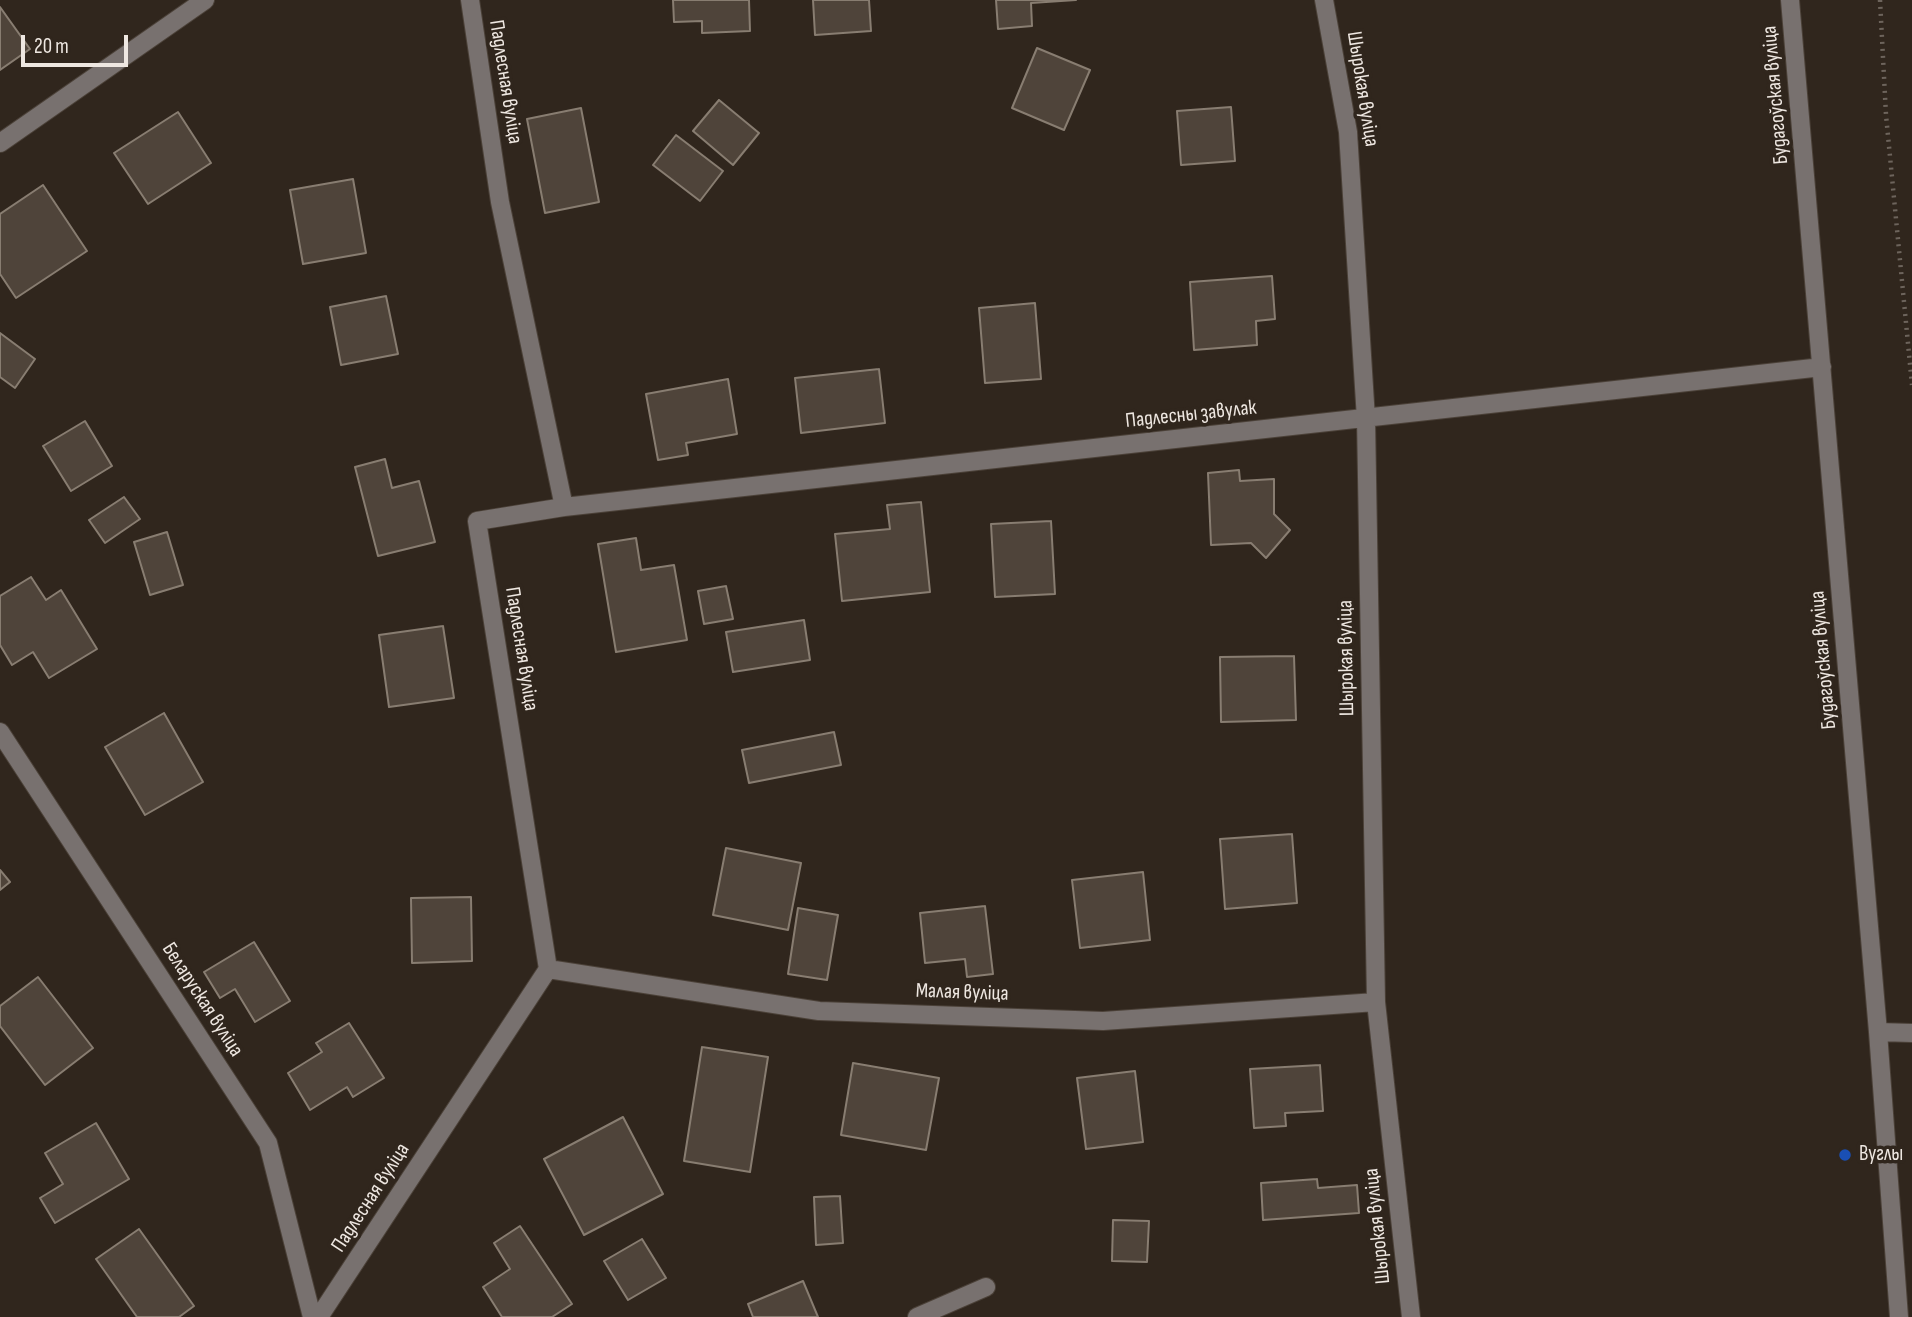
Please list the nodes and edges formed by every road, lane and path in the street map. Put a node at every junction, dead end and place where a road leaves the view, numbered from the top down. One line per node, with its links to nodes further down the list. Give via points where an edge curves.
1 (205, 0): 6 (street)
2 (470, 0): 10 (street, Падлесная вуліца, via 500,202)
3 (1324, 0): 9 (street, Шырокая вуліца, via 1348,132)
4 (1790, 0): 7 (street, Будагоўская вуліца)
5 (1880, 0): 8 (path, via 1886,115)
6 (0, 143)
7 (1822, 367): 9 (street, Падлесны завулак); 14 (street, Будагоўская вуліца)
8 (1912, 385)
9 (1366, 419): 10 (street, Падлесны завулак); 13 (street, Шырокая вуліца)
10 (564, 507): 12 (street, Падлесная вуліца, via 478,522)
11 (0, 732): 17 (street, Беларуская вуліца, via 268,1143)
12 (548, 969): 13 (street, Малая вуліца, via 819,1011 1103,1021); 18 (street, Падлесная вуліца)
13 (1376, 1002): 20 (street, Шырокая вуліца)
14 (1878, 1032): 15 (street); 21 (street, Будагоўская вуліца)
15 (1912, 1033)
16 (986, 1287): 19 (street)
17 (312, 1317)
18 (319, 1317)
19 (917, 1317)
20 (1411, 1317)
21 (1899, 1317)

